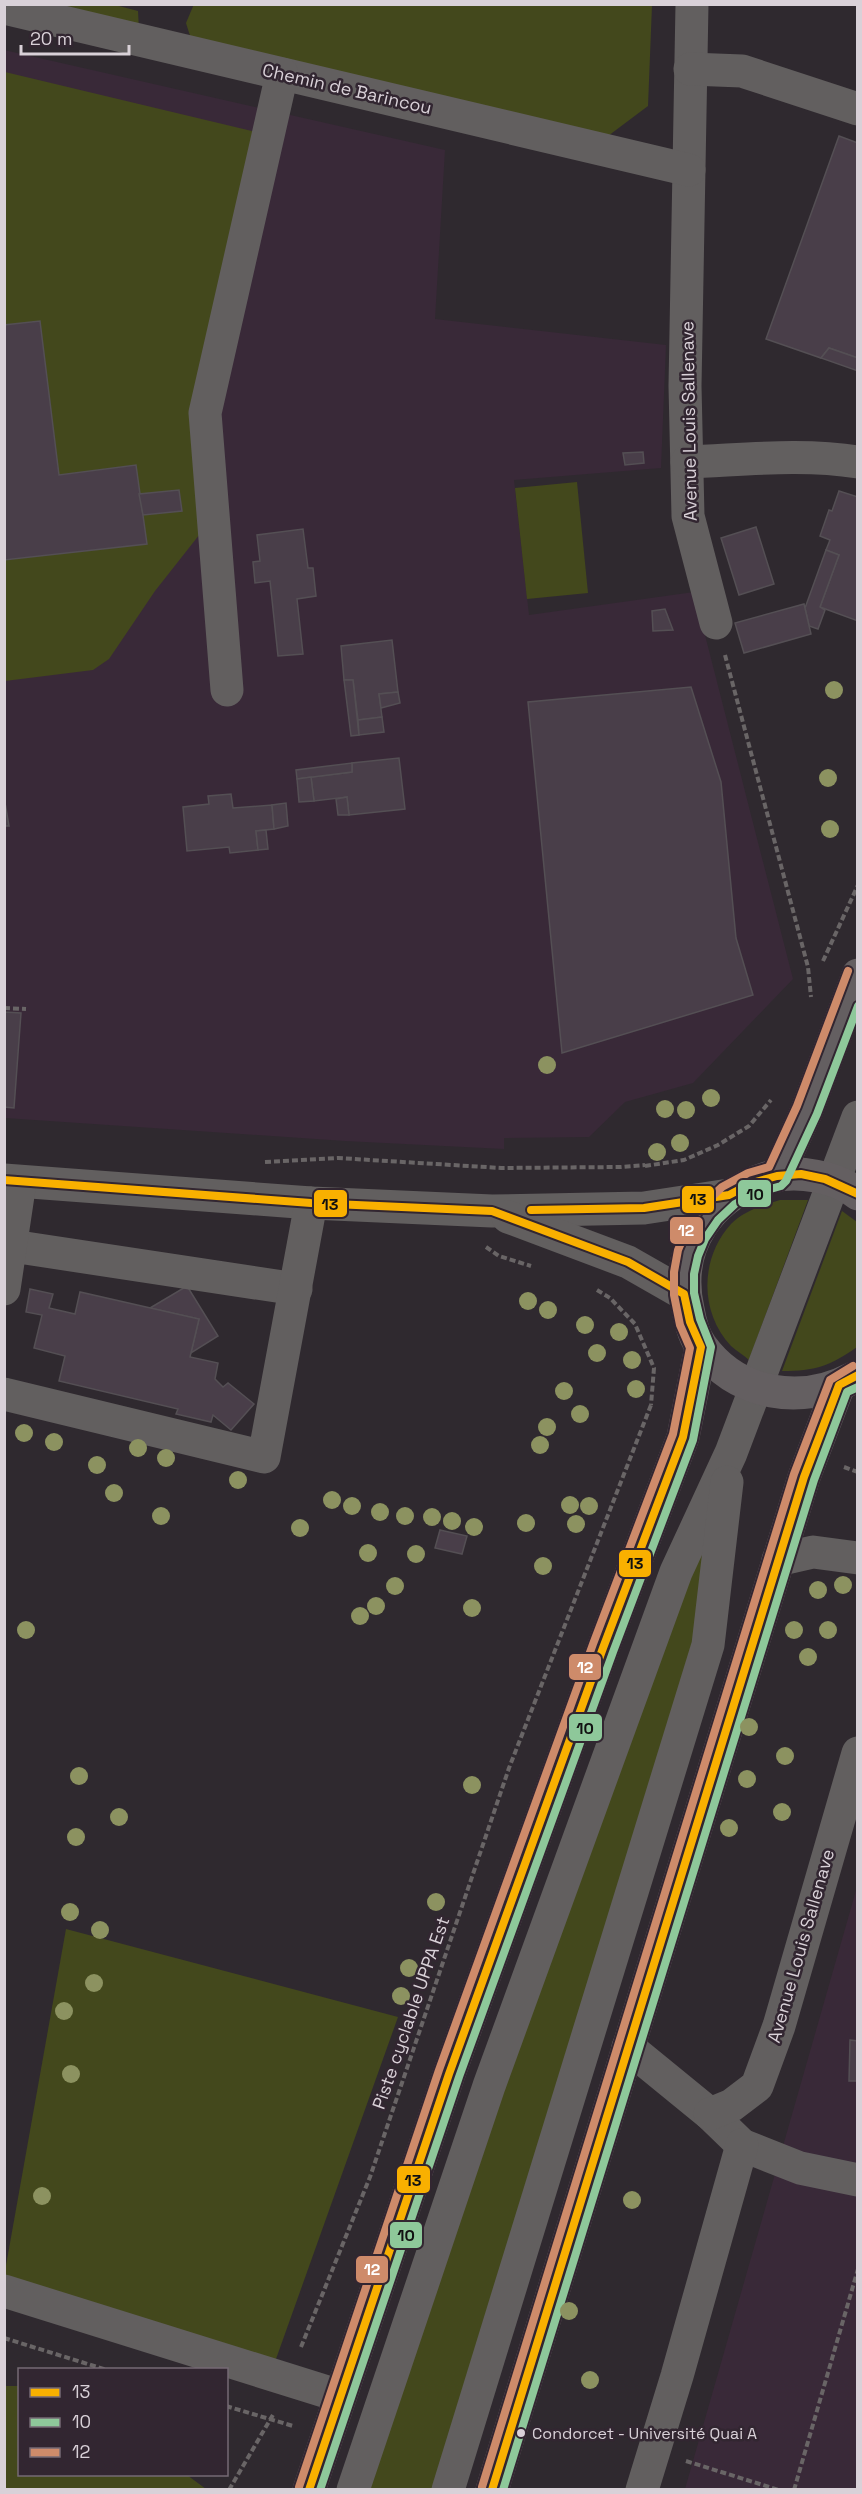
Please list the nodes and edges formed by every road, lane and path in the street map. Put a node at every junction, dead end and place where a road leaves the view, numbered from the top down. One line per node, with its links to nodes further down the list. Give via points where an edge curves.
1 (692, 4): 3 (street, Avenue Louis Sallenave)
2 (4, 9): 4 (street, Chemin de Barincou)
3 (690, 69): 5 (street, via 742,70); 6 (street, Avenue Louis Sallenave)
4 (282, 74): 6 (street, Chemin de Barincou); 10 (street, via 205,413)
5 (858, 109)
6 (689, 170): 7 (street, Avenue Louis Sallenave)
7 (687, 462): 8 (street); 9 (street, Avenue Louis Sallenave, via 688,516)
8 (858, 462)
9 (716, 623): 12 (path)
10 (227, 690)
11 (858, 885): 13 (path)
12 (808, 967)
13 (820, 967)
14 (858, 975): 22 (main road, via 807,1110)
15 (817, 979): 16 (path)
16 (812, 1002)
17 (4, 1008): 18 (path)
18 (26, 1009)
19 (858, 1117): 24 (street)
20 (260, 1162): 21 (path, via 338,1158 501,1168)
21 (645, 1165)
22 (777, 1176): 24 (main road, via 801,1174); 25 (main road)
23 (12, 1181): 26 (street); 28 (street)
24 (846, 1188): 34 (street)
25 (729, 1195): 27 (street, via 644,1208); 31 (main road, via 696,1234 688,1253)
26 (311, 1203): 27 (street); 30 (street)
27 (492, 1212): 31 (street, via 628,1262)
28 (12, 1246): 29 (street); 30 (street)
29 (4, 1289)
30 (296, 1289): 35 (street, via 264,1457)
31 (684, 1294): 32 (main road)
32 (701, 1347): 34 (main road, via 722,1368); 50 (main road, via 683,1437 449,2074)
33 (848, 1380): 34 (main road, via 818,1392 795,1395); 39 (main road, via 804,1477)
34 (756, 1387): 37 (street)
35 (4, 1394)
36 (651, 1405): 49 (path, Piste cyclable UPPA Est, via 509,1768 370,2176)
37 (731, 1453): 57 (street, via 676,1572 509,2030); 58 (street, via 708,1645)
38 (858, 1558): 39 (street, via 813,1552)
39 (778, 1560): 41 (main road)
40 (858, 1753): 42 (street, Avenue Louis Sallenave, via 779,2026 757,2086 732,2105)
41 (628, 2047): 42 (street); 59 (main road)
42 (710, 2114): 43 (street)
43 (742, 2145): 44 (street, via 800,2168); 60 (street)
44 (858, 2180)
45 (858, 2269): 62 (path)
46 (4, 2291): 49 (street)
47 (4, 2338): 48 (path)
48 (101, 2368)
49 (288, 2379): 50 (street); 52 (path, Piste cyclable UPPA Est)
50 (340, 2396): 56 (main road)
51 (228, 2407): 52 (path)
52 (272, 2420): 53 (path); 55 (path, Piste cyclable UPPA Est)
53 (294, 2426)
54 (680, 2460): 61 (path)
55 (229, 2490)
56 (309, 2490)
57 (353, 2490)
58 (448, 2490)
59 (492, 2490)
60 (642, 2490)
61 (779, 2490)
62 (794, 2490)

